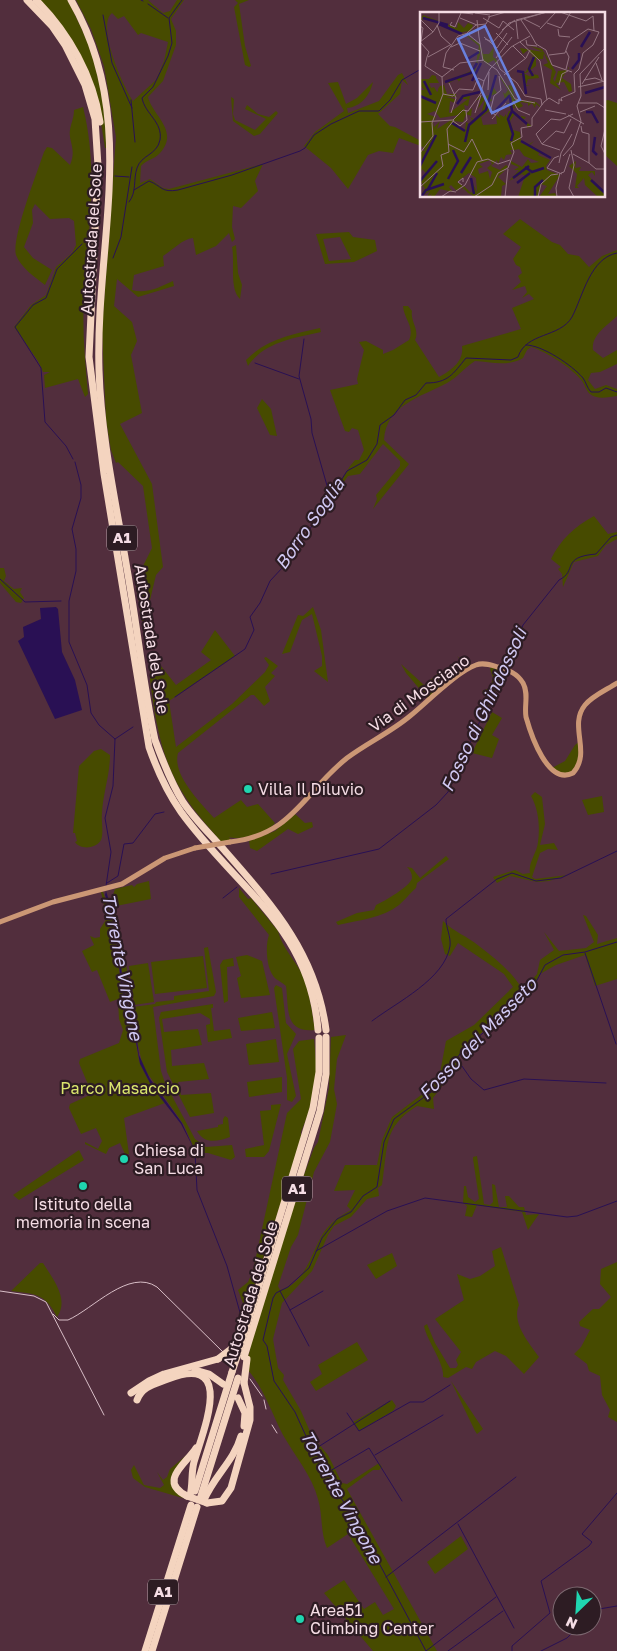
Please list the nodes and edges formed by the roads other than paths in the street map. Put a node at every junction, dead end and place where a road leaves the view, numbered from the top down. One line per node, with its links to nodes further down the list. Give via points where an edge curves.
1 (27, 0): 4 (highway, Autostrada del Sole / A1, via 52,26 69,52 85,84 95,119 98,166 88,338)
2 (36, 0): 4 (highway, Autostrada del Sole / A1, via 56,23 80,60 95,96 102,134 94,300)
3 (71, 0): 7 (highway, Autostrada del Sole / A1, via 93,46 109,116 110,179 98,325 101,403 156,740 166,770 185,804 265,897 300,946 316,984)
4 (94, 405): 7 (highway, Autostrada del Sole / A1, via 143,716 157,770 182,813 260,900 283,932 306,976)
5 (617, 683): 6 (main road, Via di Mosciano, bridge, via 589,701 581,711 578,728 582,758 573,773 560,775 545,762 528,722 522,682 514,673 483,663 472,667 409,717 334,769 279,826 251,838 176,853 126,882 53,902)
6 (0, 922)
7 (322, 1034): 8 (highway, Autostrada del Sole / A1, via 314,1108); 8 (highway, Autostrada del Sole / A1, via 326,1074 320,1111 250,1338)
8 (241, 1353): 9 (highway, bridge); 10 (highway, bridge); 10 (highway, Autostrada del Sole / A1, bridge)
9 (164, 1374): 11 (highway, via 199,1370); 12 (highway)
10 (238, 1378): 16 (highway, Autostrada del Sole / A1); 16 (highway, via 250,1416 231,1488 222,1501)
11 (223, 1384)
12 (131, 1393)
13 (238, 1398): 16 (highway, via 245,1417 239,1443)
14 (137, 1400): 15 (highway, via 146,1387 191,1372 203,1376 210,1384 212,1395)
15 (201, 1436): 16 (highway, via 193,1467); 16 (highway, via 195,1450 175,1476 177,1489)
16 (196, 1502): 17 (highway, Autostrada del Sole / A1)
17 (185, 1535): 18 (highway, Autostrada del Sole / A1); 19 (highway, Autostrada del Sole / A1)
18 (145, 1651)
19 (152, 1651)

